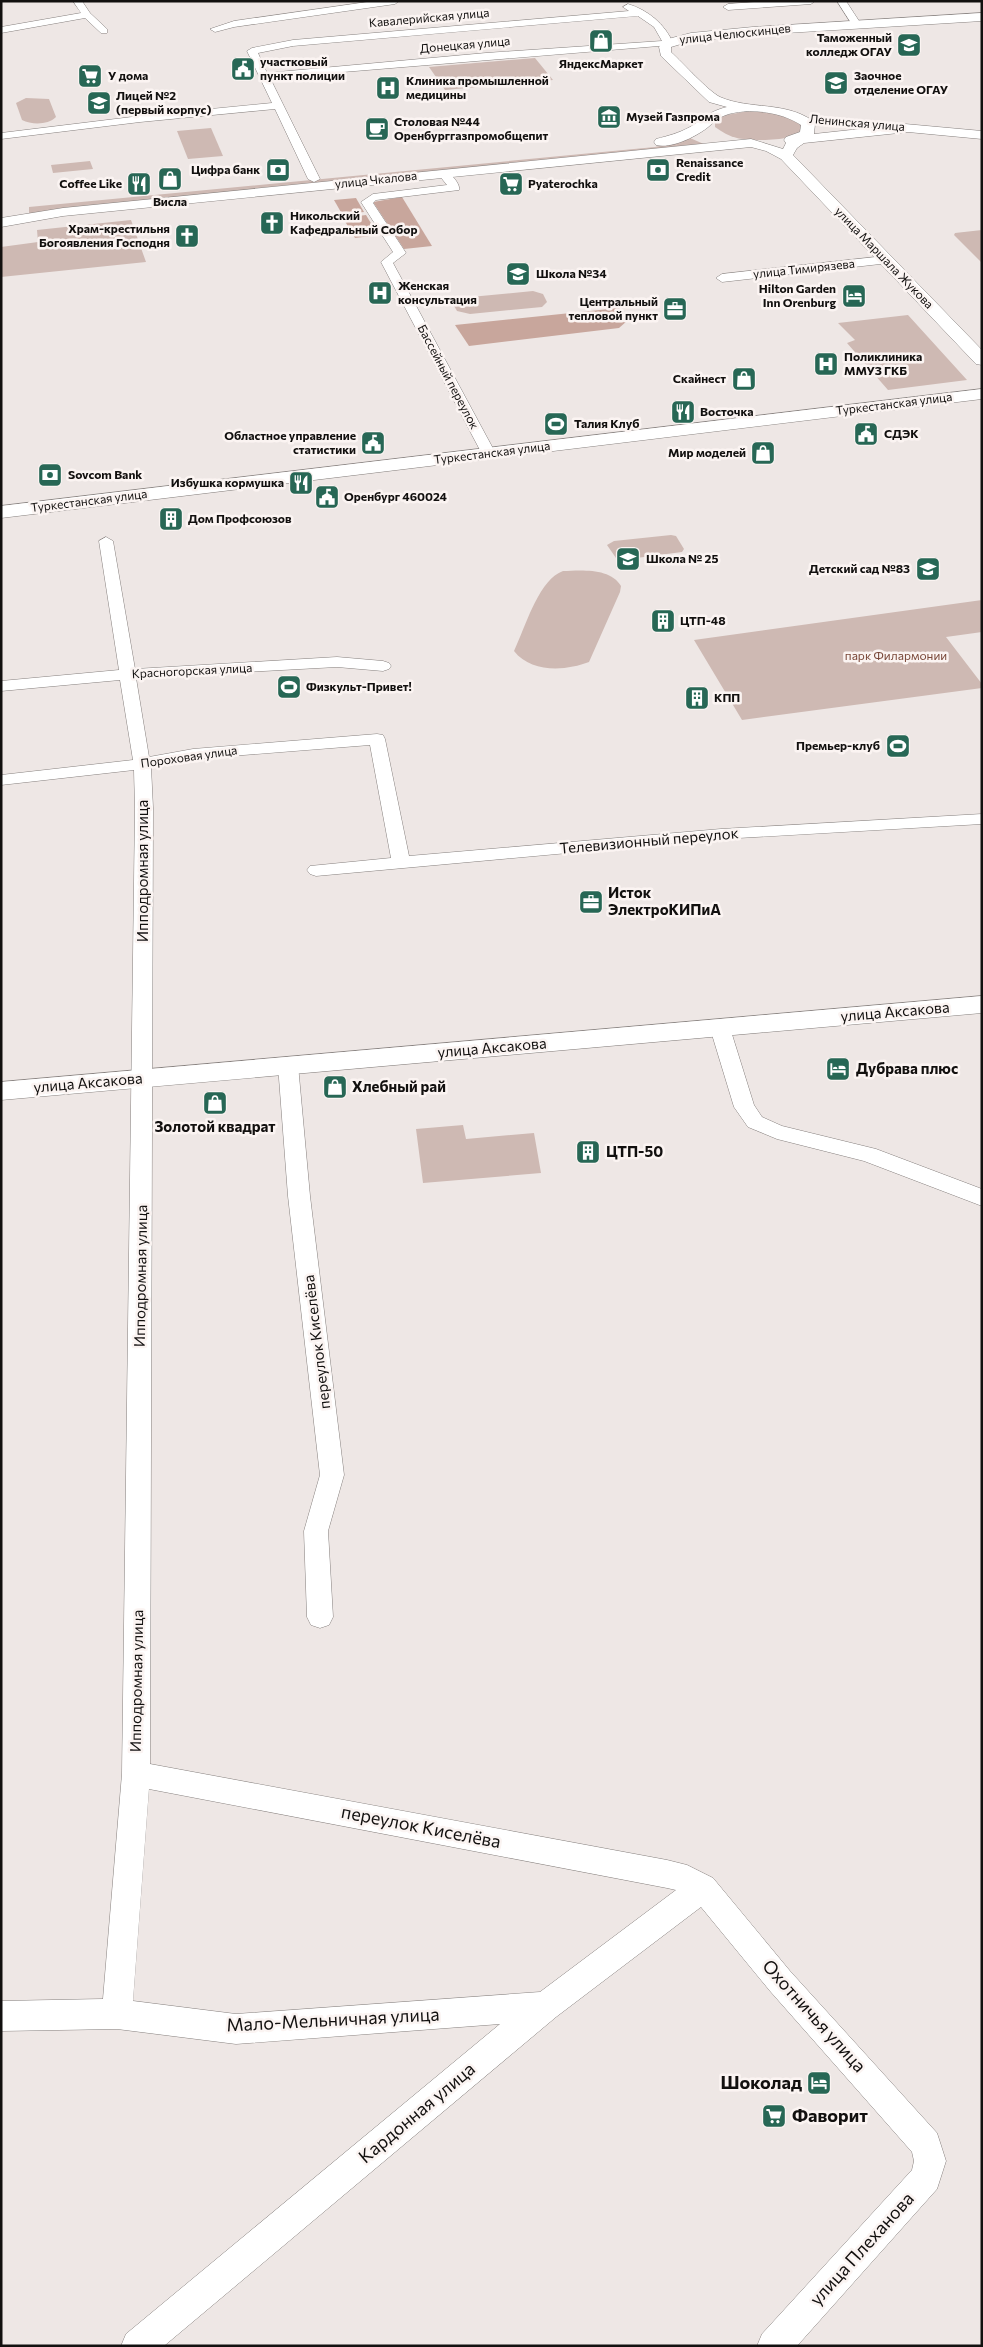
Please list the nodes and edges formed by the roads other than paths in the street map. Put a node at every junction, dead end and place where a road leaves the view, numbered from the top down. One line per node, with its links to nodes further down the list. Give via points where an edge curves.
1 (77, 1): 10 (street)
2 (340, 1): 8 (street)
3 (395, 1): 8 (street)
4 (619, 1): 9 (street)
5 (811, 1): 7 (street)
6 (841, 1): 12 (street)
7 (728, 7)
8 (317, 12): 16 (street)
9 (639, 13): 16 (street, Кавалерийская улица, via 468,31 295,42); 17 (street, via 654,24)
10 (87, 15): 14 (street); 15 (street)
11 (982, 17): 12 (main road, улица Челюскинцев)
12 (856, 24): 17 (main road, улица Челюскинцев, via 691,37)
13 (214, 29): 16 (street, via 234,24)
14 (1, 30)
15 (104, 31)
16 (281, 32): 18 (street, via 252,51)
17 (668, 43): 18 (street, Донецкая улица, via 483,52); 19 (main road, via 664,47 665,53)
18 (264, 76): 20 (street)
19 (714, 99): 21 (main road); 23 (main road)
20 (278, 106): 26 (street); 31 (street)
21 (753, 109): 22 (main road, Ленинская улица, via 782,111); 23 (main road, улица Чкалова, via 729,111)
22 (803, 118): 24 (main road, Ленинская улица, via 839,124); 27 (main road, via 809,129)
23 (708, 120): 28 (main road, улица Маршала Жукова, via 714,133); 31 (main road, улица Чкалова, via 678,138 642,145)
24 (911, 128): 25 (main road, Ленинская улица); 27 (main road, Ленинская улица)
25 (982, 134)
26 (1, 136)
27 (802, 138): 28 (main road, Ленинская улица); 29 (main road, via 791,146)
28 (750, 143): 29 (main road, улица Маршала Жукова); 30 (main road, улица Чкалова)
29 (786, 156): 33 (main road, улица Маршала Жукова)
30 (444, 174): 32 (main road, улица Чкалова, via 63,212); 37 (street, Бассейный переулок, via 455,188 373,197 367,202 400,253 387,262)
31 (314, 179): 32 (main road, улица Чкалова, via 11,206 14,214)
32 (1, 223)
33 (885, 260): 34 (street, улица Тимирязева); 35 (main road, улица Маршала Жукова)
34 (722, 278)
35 (982, 360)
36 (982, 394): 37 (main road, Туркестанская улица)
37 (490, 454): 39 (main road, Туркестанская улица)
38 (1, 491): 39 (main road)
39 (3, 512)
40 (106, 541): 42 (street, Ипподромная улица)
41 (383, 666): 42 (street, Красногорская улица, via 337,662)
42 (128, 674): 43 (street, Красногорская улица); 44 (street, Ипподромная улица)
43 (1, 686)
44 (142, 764): 45 (street, Пороховая улица); 47 (street, Пороховая улица, via 194,754 377,739); 52 (street, Ипподромная улица)
45 (1, 780)
46 (982, 819): 47 (street, Телевизионный переулок, via 721,834)
47 (401, 862): 48 (street, Телевизионный переулок)
48 (316, 870)
49 (982, 1004): 50 (main road, улица Аксакова)
50 (720, 1028): 51 (main road, улица Аксакова); 54 (street, via 744,1107 755,1122 777,1132 869,1154)
51 (288, 1065): 52 (main road, улица Аксакова); 55 (street, переулок Киселёва, via 299,1196 332,1475 316,1531)
52 (143, 1078): 53 (main road, улица Аксакова); 56 (street, Ипподромная улица)
53 (1, 1091)
54 (982, 1198)
55 (320, 1617)
56 (136, 1774): 57 (street, переулок Киселёва, via 667,1874 687,1879); 59 (street, Ипподромная улица)
57 (703, 1888): 58 (street, Кардонная улица); 61 (street, Охотничья улица)
58 (545, 2006): 59 (street, Мало-Мельничная улица, via 236,2029); 62 (street, Кардонная улица)
59 (117, 2014): 60 (street, Мало-Мельничная улица)
60 (1, 2016)
61 (926, 2144): 63 (street, улица Плеханова, via 930,2161 926,2178)
62 (138, 2346)
63 (774, 2346)

